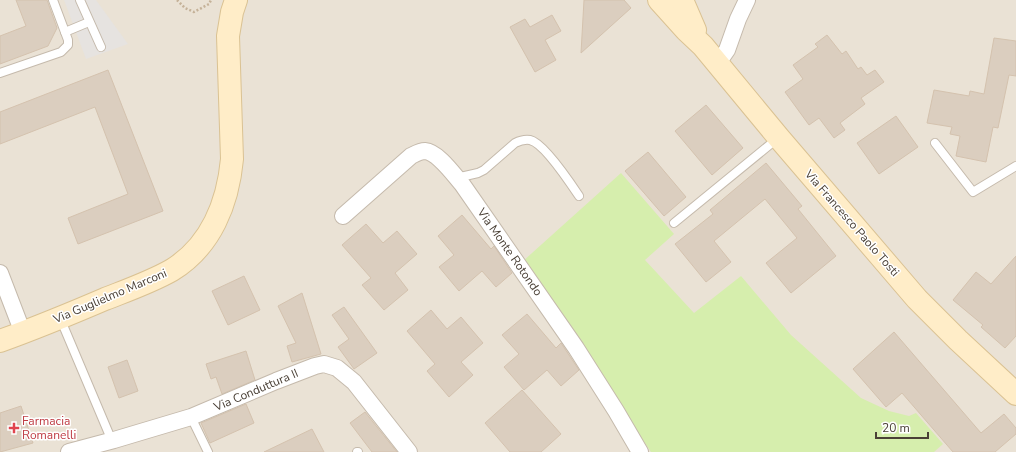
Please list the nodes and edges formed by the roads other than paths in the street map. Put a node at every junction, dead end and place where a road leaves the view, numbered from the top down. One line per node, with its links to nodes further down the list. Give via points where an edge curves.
1 (53, 0): 8 (lane)
2 (80, 0): 7 (lane)
3 (236, 0): 21 (street, Via Guglielmo Marconi, via 228,36 231,172 225,199 214,224 198,249 173,269)
4 (659, 0): 9 (street, Via Francesco Paolo Tosti)
5 (682, 0): 9 (street, Via Francesco Paolo Tosti)
6 (747, 0): 11 (street, via 728,50)
7 (90, 22): 8 (lane); 10 (lane)
8 (65, 32): 12 (lane, via 68,45 61,52)
9 (700, 43): 11 (street, Via Francesco Paolo Tosti)
10 (101, 47)
11 (718, 63): 13 (street, Via Francesco Paolo Tosti)
12 (0, 73)
13 (779, 138): 19 (lane); 24 (street, Via Francesco Paolo Tosti, via 936,319)
14 (935, 143): 15 (lane, via 973,192)
15 (1016, 166)
16 (456, 178): 17 (lane, via 484,170 515,143 528,140 538,144 550,157); 18 (street, Via Monte Rotondo, via 435,155 426,151 417,153 404,161); 30 (street, Via Monte Rotondo, via 576,348)
17 (579, 196)
18 (343, 216)
19 (674, 223)
20 (0, 272): 22 (street)
21 (60, 318): 22 (street, Via Guglielmo Marconi); 26 (lane)
22 (23, 333): 23 (street, Via Guglielmo Marconi)
23 (0, 341)
24 (1016, 394)
25 (191, 417): 26 (street, Via Conduttura II); 28 (lane); 29 (street, Via Conduttura II, via 302,371 328,365 341,371 358,387)
26 (112, 441): 27 (street, Via Conduttura II)
27 (69, 452)
28 (208, 452)
29 (409, 452)
30 (640, 452)

